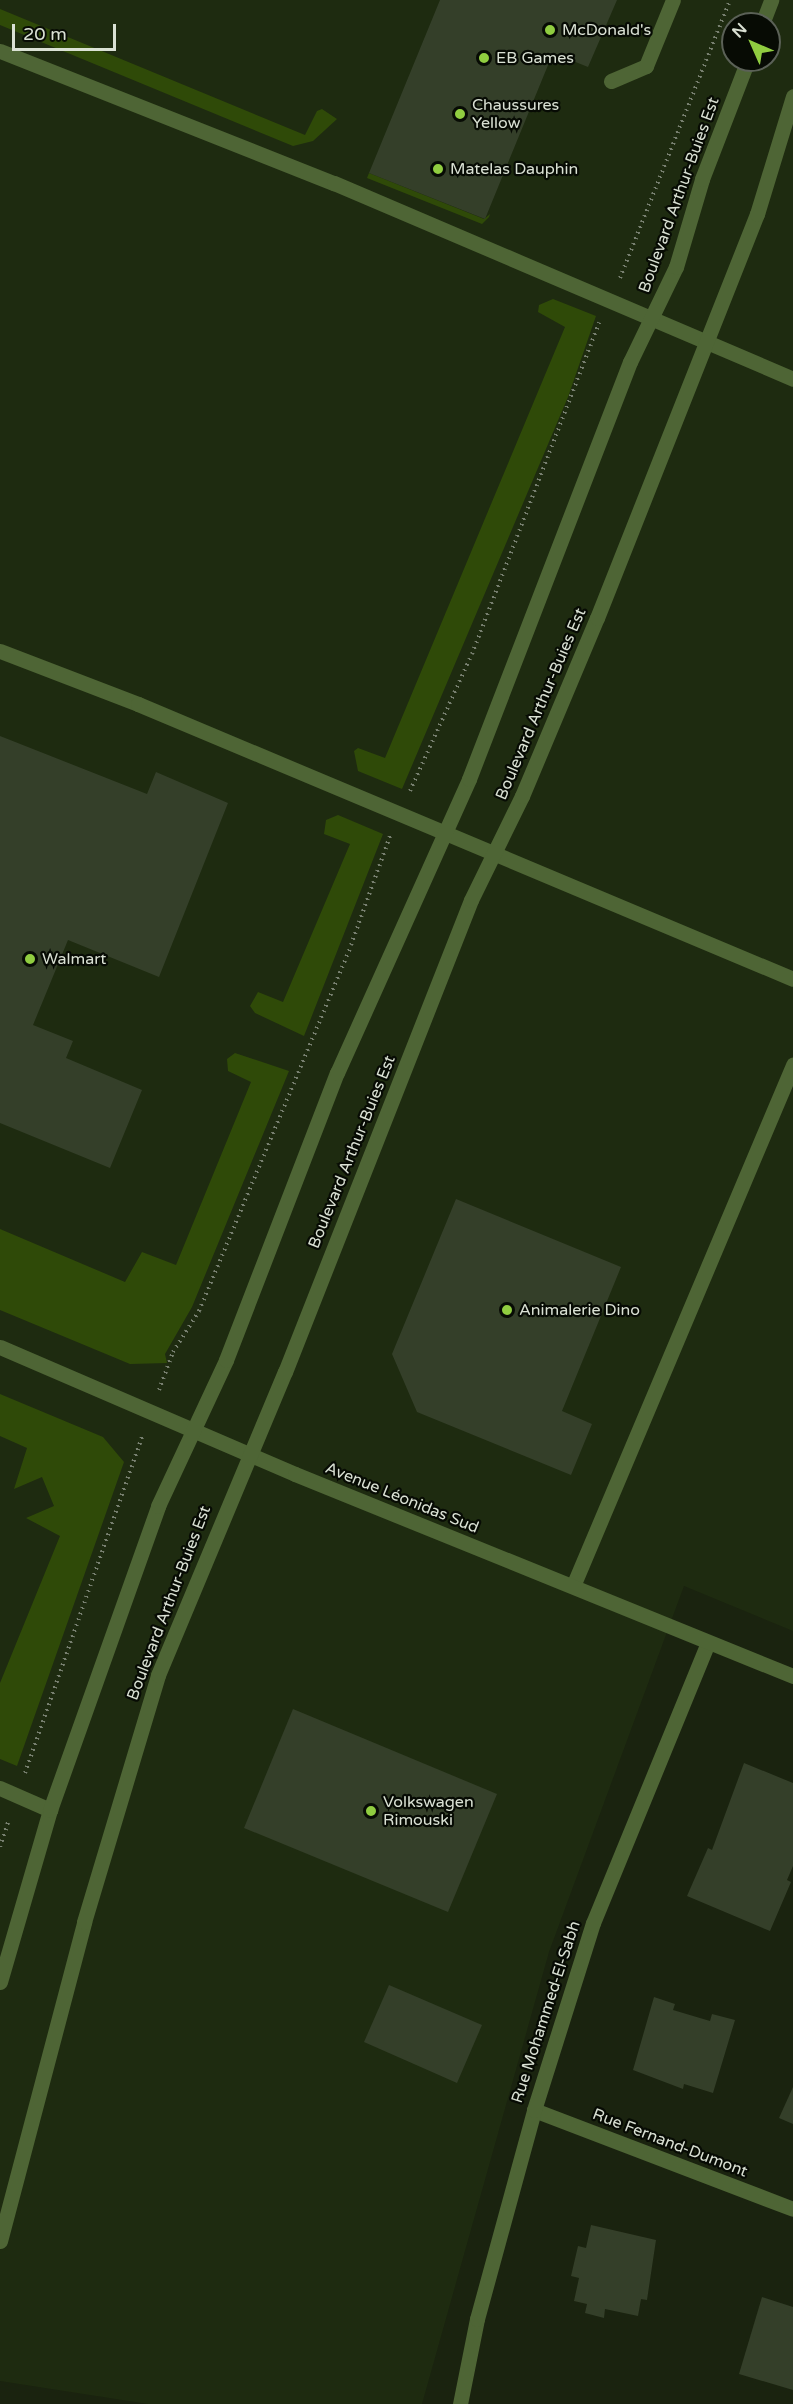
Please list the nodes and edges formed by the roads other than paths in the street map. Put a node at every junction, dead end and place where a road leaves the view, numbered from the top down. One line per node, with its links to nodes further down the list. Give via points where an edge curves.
1 (673, 0): 4 (street, via 646,66)
2 (0, 51): 6 (street)
3 (743, 72): 6 (street, Boulevard Arthur-Buies Est, via 702,179 676,267)
4 (611, 81)
5 (793, 96): 7 (street, Boulevard Arthur-Buies Est, via 757,214)
6 (652, 319): 7 (street); 10 (street, Boulevard Arthur-Buies Est, via 630,362 469,779)
7 (706, 343): 8 (street); 11 (street, Boulevard Arthur-Buies Est, via 597,618)
8 (793, 379)
9 (0, 651): 10 (street, via 138,704)
10 (441, 834): 11 (street); 15 (street, Boulevard Arthur-Buies Est, via 337,1072 226,1360)
11 (493, 854): 12 (street); 16 (street, Boulevard Arthur-Buies Est)
12 (793, 979)
13 (793, 1065): 17 (street)
14 (0, 1347): 15 (street, Avenue Léonidas Sud)
15 (195, 1428): 16 (street, Avenue Léonidas Sud); 21 (street, Boulevard Arthur-Buies Est, via 158,1506 104,1649)
16 (249, 1454): 17 (street, Avenue Léonidas Sud); 25 (street, Boulevard Arthur-Buies Est, via 158,1675 84,1922)
17 (573, 1586): 18 (street, Avenue Léonidas Sud)
18 (707, 1644): 19 (street, Avenue Léonidas Sud); 23 (street, Rue Mohammed-El-Sabh, via 593,1923)
19 (793, 1676)
20 (0, 1788): 21 (street)
21 (50, 1810): 22 (street, Boulevard Arthur-Buies Est)
22 (0, 1982)
23 (534, 2110): 24 (street, Rue Fernand-Dumont); 26 (street, Rue Mohammed-El-Sabh, via 477,2319)
24 (793, 2209)
25 (0, 2241)
26 (460, 2404)

